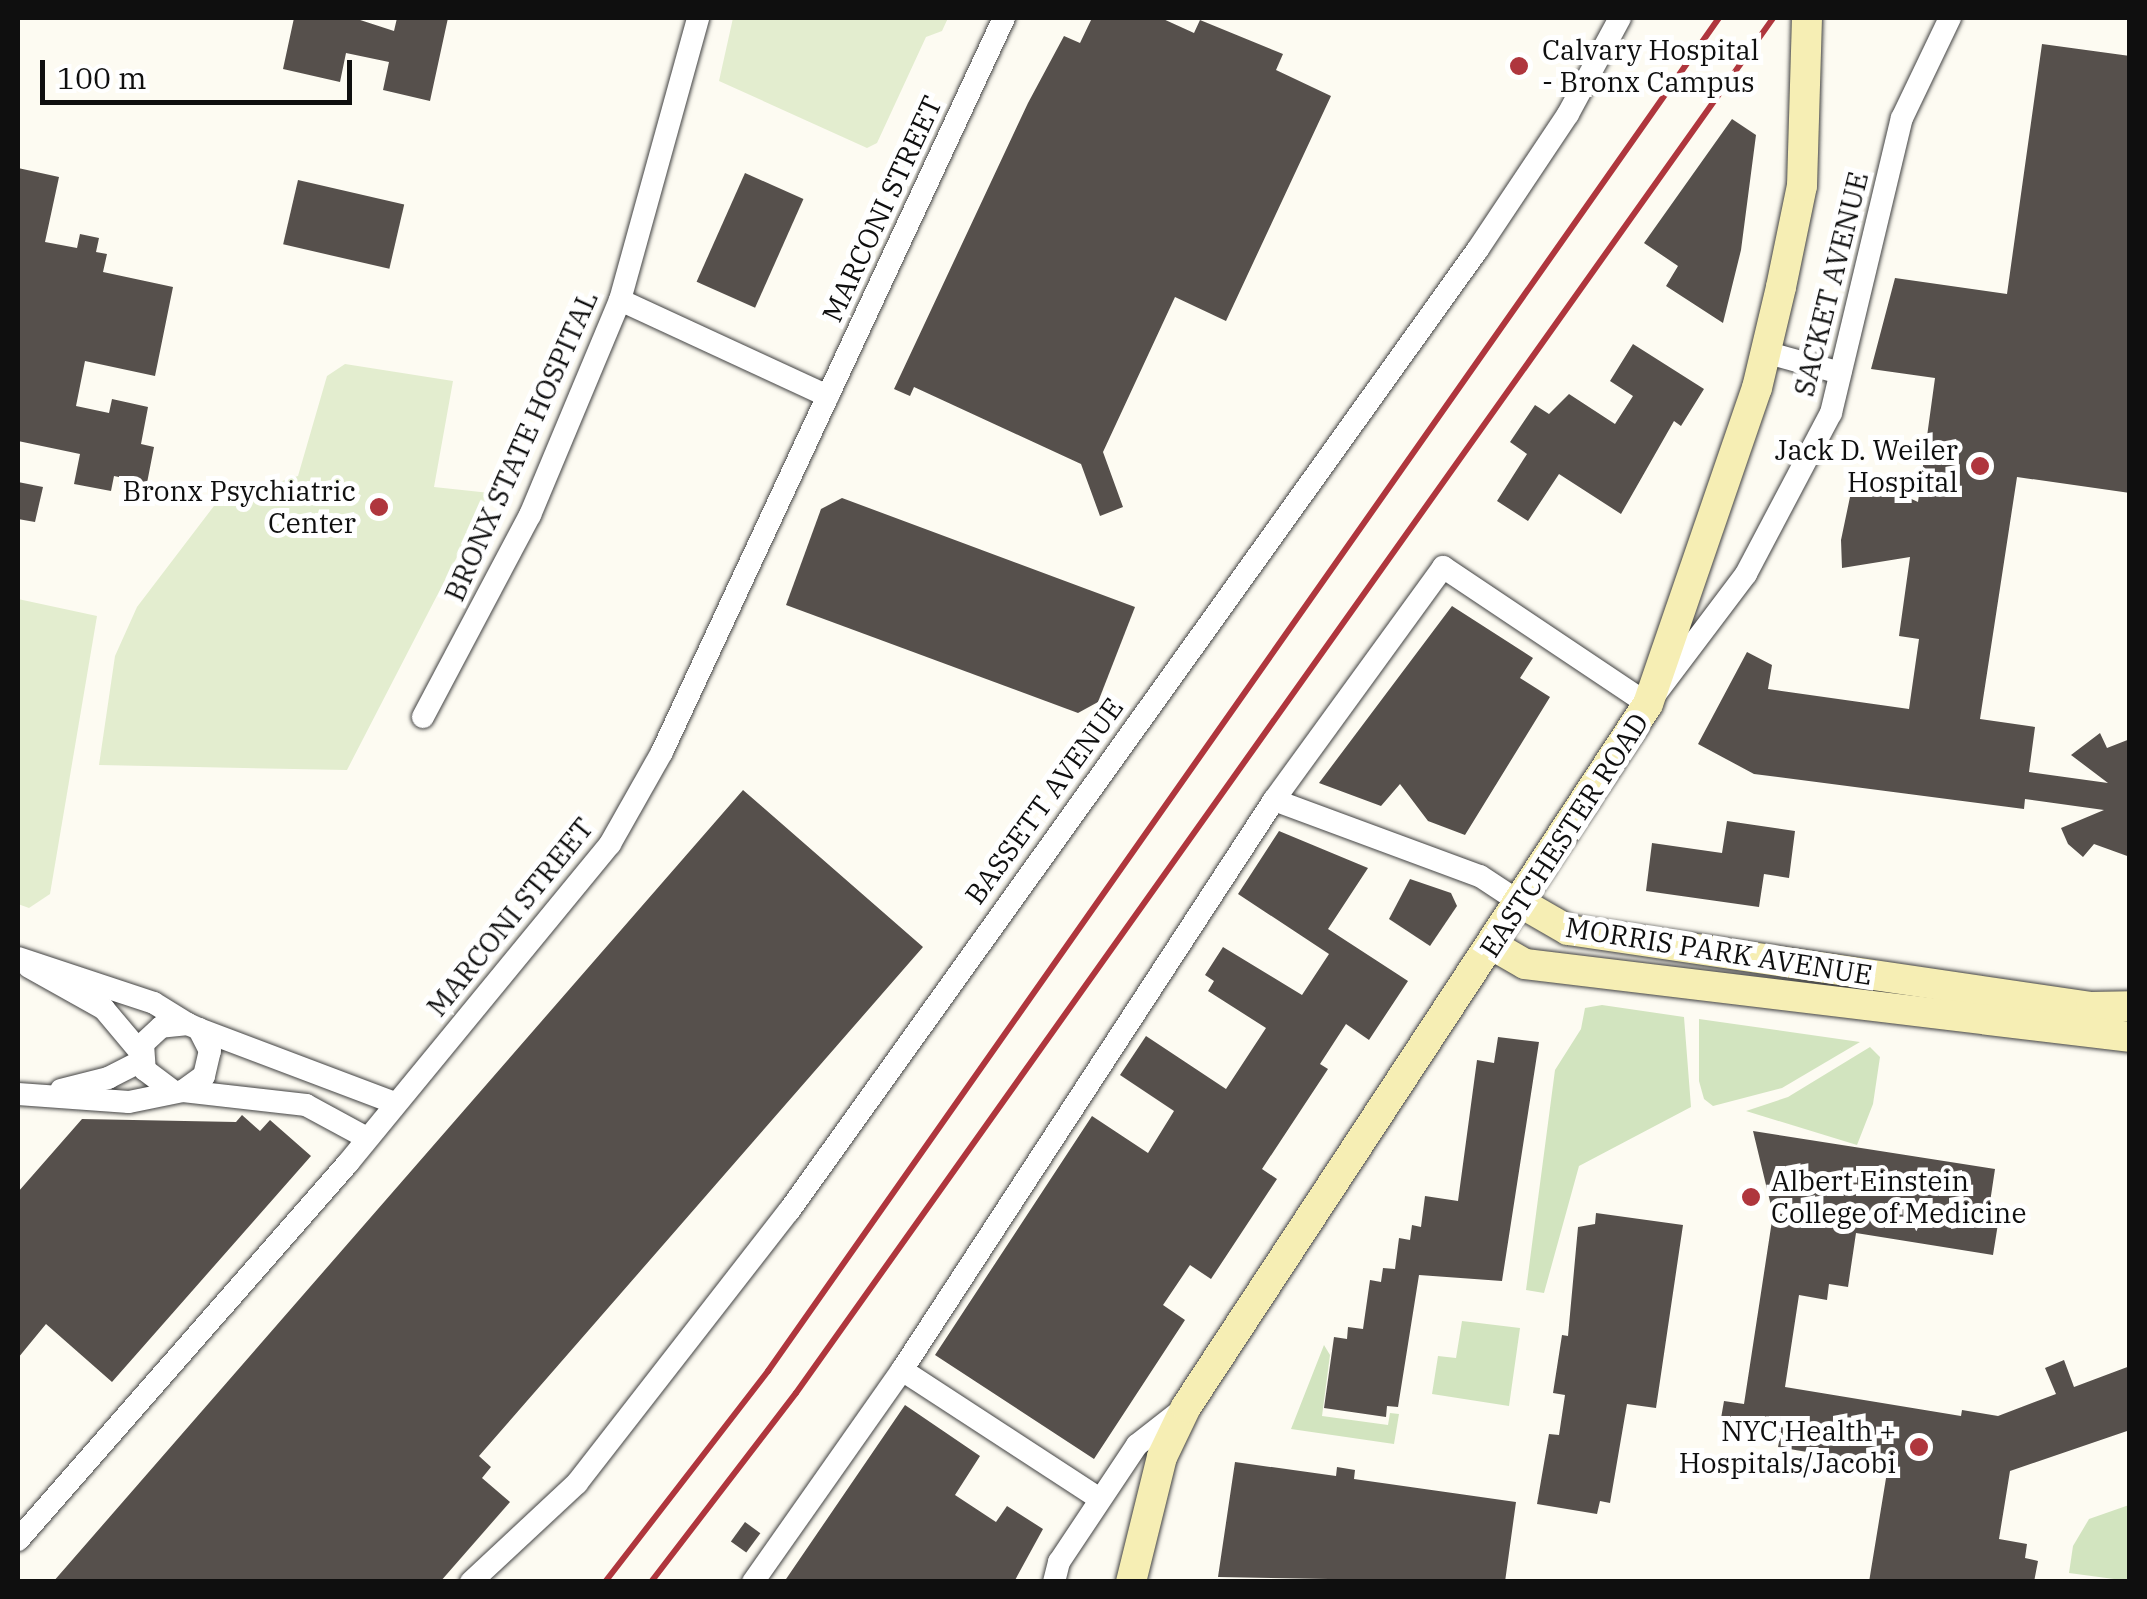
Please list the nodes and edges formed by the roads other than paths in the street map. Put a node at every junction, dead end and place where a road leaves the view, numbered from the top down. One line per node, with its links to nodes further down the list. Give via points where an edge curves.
1 (698, 18): 6 (street, BRONX STATE HOSPITAL)
2 (1004, 18): 9 (street, MARCONI STREET)
3 (1620, 18): 29 (street, BASSETT AVENUE, via 1568,114 1478,249 789,1212 577,1483)
4 (1807, 18): 7 (main road, EASTCHESTER ROAD, via 1802,186)
5 (1950, 18): 8 (street, SACKET AVENUE, via 1902,118)
6 (620, 300): 9 (street); 11 (street, BRONX STATE HOSPITAL, via 530,515)
7 (1765, 352): 8 (street); 10 (main road, EASTCHESTER ROAD)
8 (1840, 374): 10 (street, SACKET AVENUE, via 1829,418 1746,574)
9 (828, 396): 23 (street, MARCONI STREET, via 629,814 544,932)
10 (1648, 704): 12 (street, via 1443,567); 13 (main road, EASTCHESTER ROAD)
11 (424, 717)
12 (1274, 800): 13 (street, MORRIS PARK AVENUE, via 1480,876); 25 (street)
13 (1521, 903): 14 (main road, EASTCHESTER ROAD); 16 (main road, MORRIS PARK AVENUE, via 1568,930 2091,1007)
14 (1492, 946): 18 (main road, MORRIS PARK AVENUE, via 1525,964); 26 (main road, EASTCHESTER ROAD)
15 (18, 959): 17 (street, via 154,1002); 19 (street, via 104,1009)
16 (2130, 1006)
17 (193, 1026): 19 (street, via 154,1031); 20 (street, via 210,1051 208,1070); 23 (street)
18 (2130, 1037)
19 (142, 1057): 20 (street, via 157,1084); 21 (street, via 108,1078)
20 (178, 1091): 21 (street, via 129,1102); 24 (street, via 291,1100)
21 (47, 1092): 22 (street)
22 (18, 1094)
23 (395, 1103): 24 (street, MARCONI STREET)
24 (367, 1138): 28 (street, MARCONI STREET)
25 (902, 1370): 27 (street); 30 (street)
26 (1186, 1407): 27 (street, EASTCHESTER ROAD, via 1137,1445); 32 (main road, EASTCHESTER ROAD, via 1162,1457)
27 (1100, 1499): 31 (street, EASTCHESTER ROAD, via 1058,1562)
28 (18, 1540)
29 (472, 1582)
30 (753, 1582)
31 (1054, 1582)
32 (1131, 1582)

